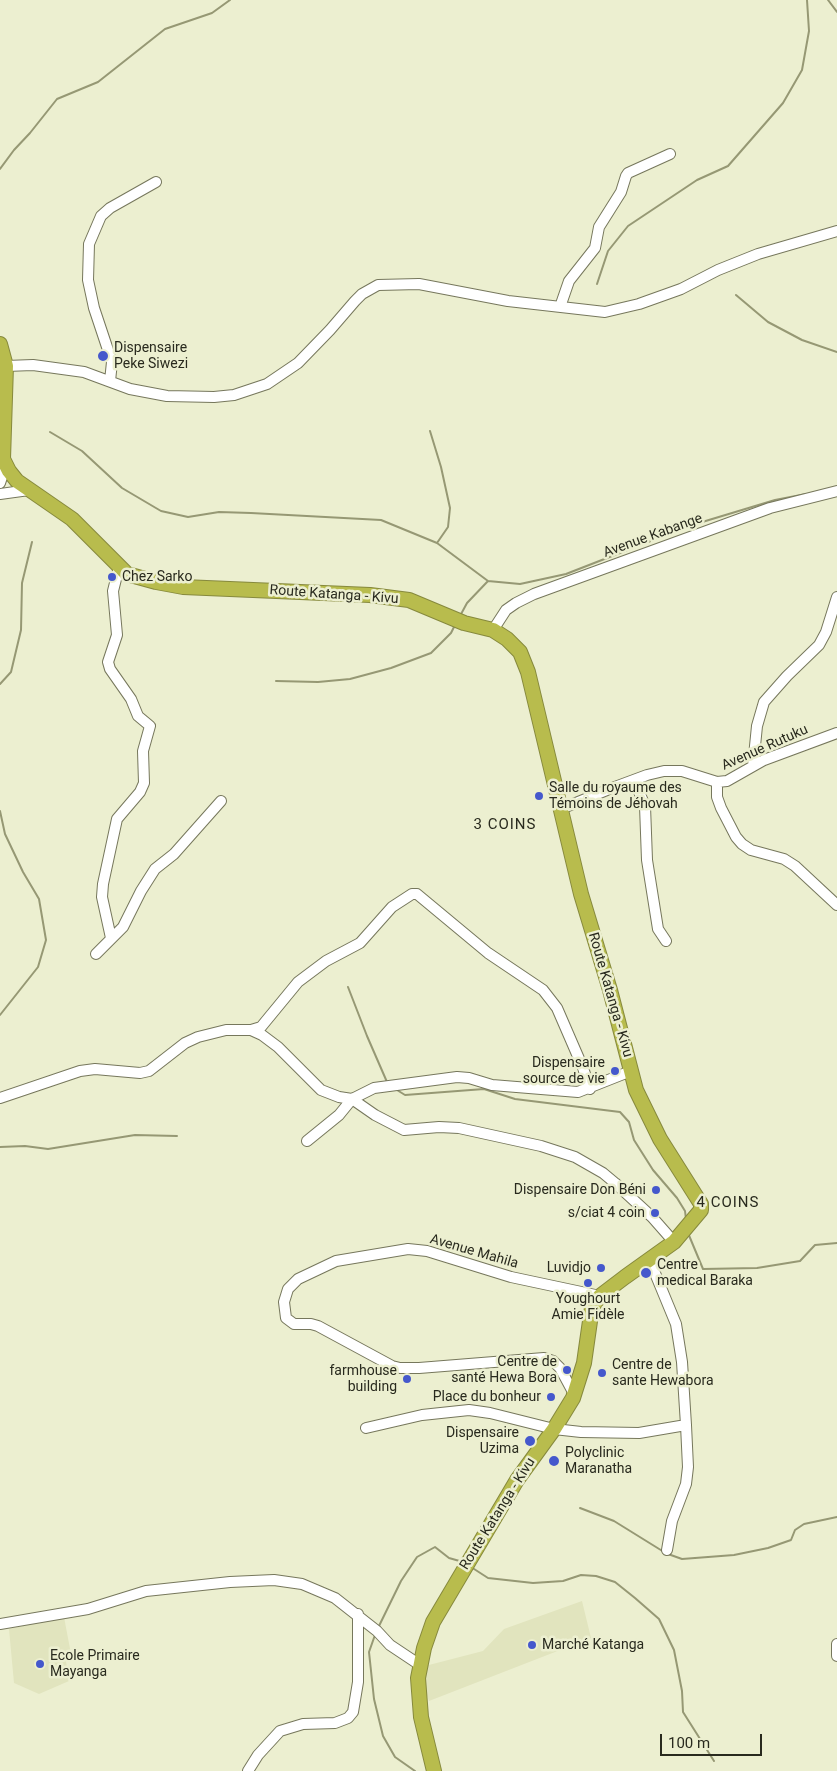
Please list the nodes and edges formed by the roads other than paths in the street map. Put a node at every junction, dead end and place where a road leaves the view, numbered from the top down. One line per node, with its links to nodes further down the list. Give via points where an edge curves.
1 (670, 154): 4 (street, via 628,173 621,192 599,227 595,248 569,281)
2 (156, 182): 7 (street, via 101,216 89,244 88,280 112,362)
3 (837, 231): 4 (street, via 758,254 639,304 605,312)
4 (560, 307): 7 (street, via 419,284 389,283 362,294 298,362 267,384 250,391 182,398 130,389)
5 (0, 344): 6 (highway)
6 (6, 366): 7 (street, via 59,368); 8 (highway)
7 (110, 381)
8 (3, 459): 9 (street); 10 (highway, Route Katanga - Kivu, via 17,481)
9 (0, 483)
10 (29, 490): 12 (street); 13 (highway, Route Katanga - Kivu, via 82,528)
11 (837, 491): 15 (street, Avenue Kabange, via 770,508 534,594 506,610)
12 (0, 494)
13 (118, 567): 15 (highway, Route Katanga - Kivu, via 140,579 183,587 409,600 464,623); 23 (street, via 113,591 117,635 108,662 138,716 150,726 143,751 144,783 117,819 103,884 102,897)
14 (837, 597): 17 (street, via 819,645 764,702 756,726)
15 (493, 630): 21 (highway, Route Katanga - Kivu, via 520,652 528,672)
16 (837, 733): 17 (street, Avenue Rutuku)
17 (753, 766): 19 (street, Avenue Rutuku, via 737,777)
18 (634, 780): 19 (street, Avenue Rutuku, via 664,771 682,772); 21 (street, Avenue Rutuku); 24 (street, via 646,806 647,860 658,929)
19 (717, 782): 22 (street, via 720,808 742,844 751,850 784,859)
20 (221, 801): 23 (street, via 174,854 155,869 123,927)
21 (561, 810): 27 (highway, Route Katanga - Kivu)
22 (835, 900)
23 (111, 938): 25 (street)
24 (666, 940)
25 (96, 954)
26 (251, 1030): 28 (street, via 261,1026 312,970 360,943 392,907 416,894 488,953 543,990 557,1008); 29 (street, via 226,1030 198,1037 149,1071 95,1068); 30 (street, via 262,1034 321,1090)
27 (631, 1071): 28 (street); 32 (highway, Route Katanga - Kivu, via 648,1116 701,1204 702,1208)
28 (590, 1089): 30 (street, via 548,1091 492,1085 457,1077 383,1087 362,1092)
29 (0, 1098)
30 (352, 1099): 31 (street, via 339,1115); 32 (street, via 404,1130 459,1128 575,1157 603,1172)
31 (307, 1141)
32 (674, 1242): 33 (highway, Route Katanga - Kivu)
33 (650, 1261): 34 (highway, Route Katanga - Kivu); 36 (street, via 676,1324)
34 (600, 1296): 35 (highway, Route Katanga - Kivu, via 592,1307 584,1363); 35 (street, Avenue Mahila, via 511,1277 426,1251 408,1249 336,1261 298,1279 288,1289 284,1302 286,1318 294,1324 318,1326 400,1368 544,1358 560,1368)
35 (574, 1394): 38 (highway, Route Katanga - Kivu)
36 (686, 1425): 38 (street, via 629,1433); 39 (street, via 686,1484 672,1521)
37 (366, 1428): 38 (street, via 422,1415 469,1410)
38 (554, 1429): 44 (highway, Route Katanga - Kivu, via 517,1480 433,1622)
39 (666, 1550)
40 (358, 1614): 41 (street, via 321,1590 302,1584 252,1580 146,1591 88,1609); 44 (street, via 390,1645); 45 (street, via 358,1682 353,1712 335,1724 303,1724 280,1732)
41 (0, 1624)
42 (837, 1644): 43 (street)
43 (837, 1656)
44 (420, 1665): 46 (highway, Route Katanga - Kivu, via 421,1717)
45 (248, 1771)
46 (434, 1771)

